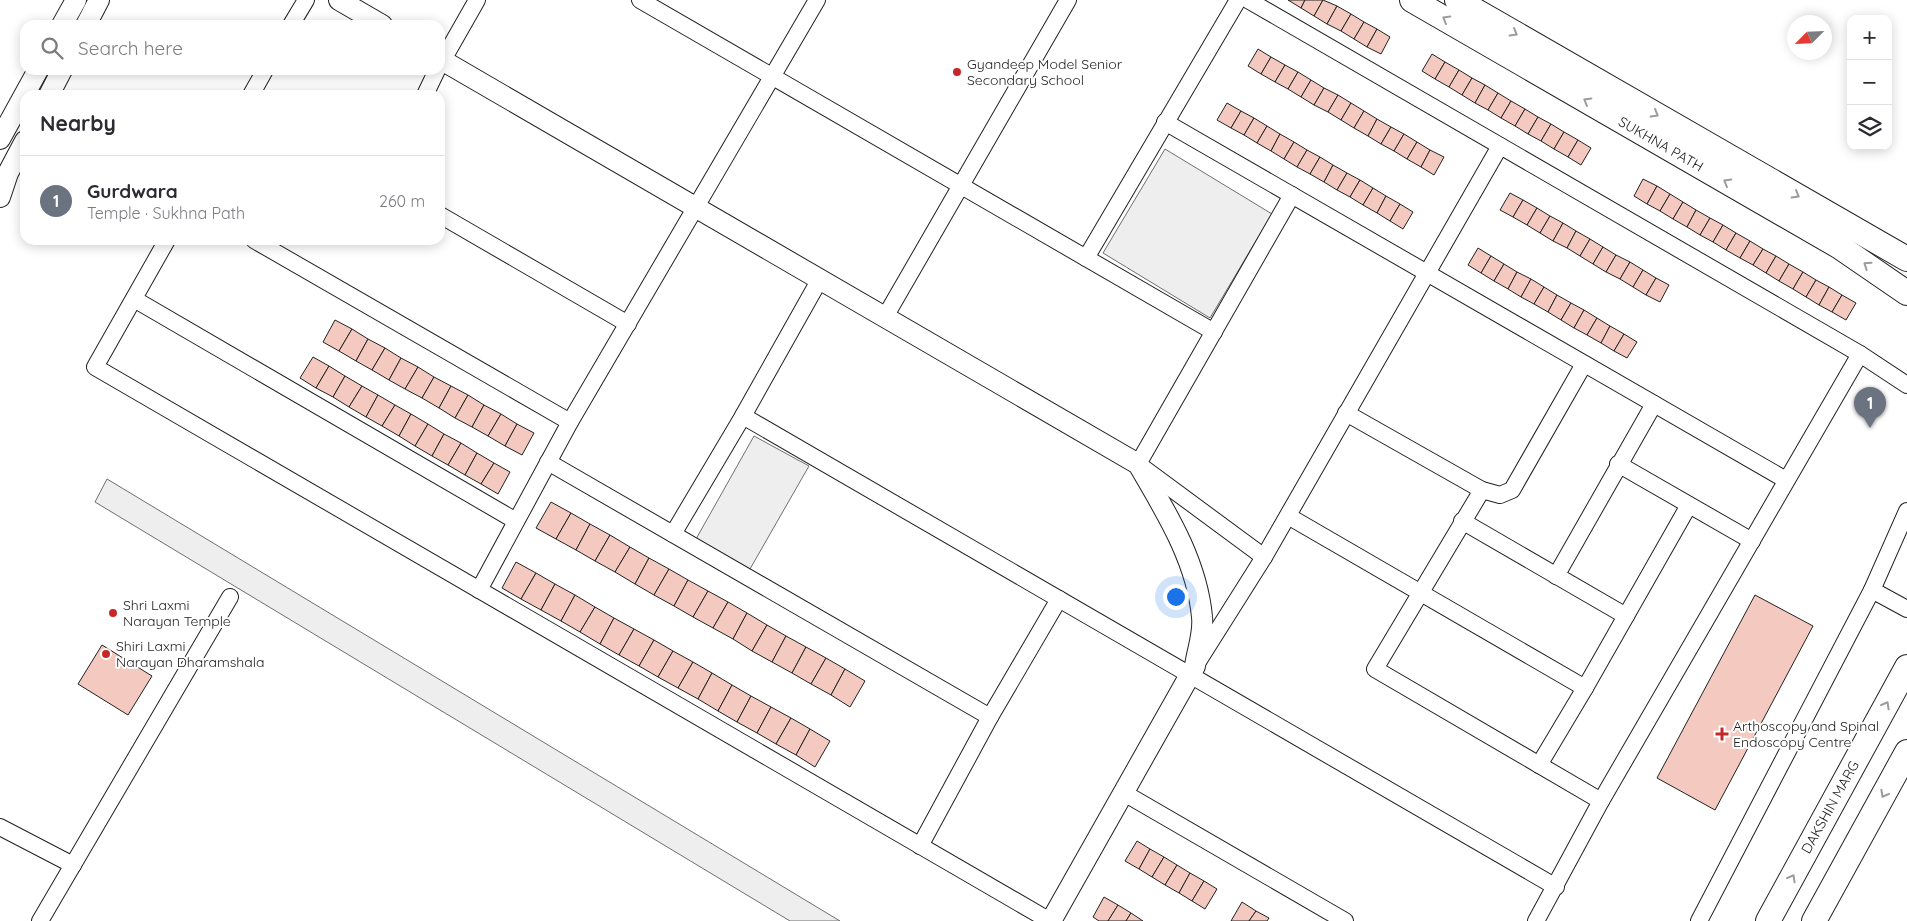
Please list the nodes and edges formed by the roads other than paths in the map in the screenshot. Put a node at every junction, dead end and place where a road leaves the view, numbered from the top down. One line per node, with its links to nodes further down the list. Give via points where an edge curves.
1 (76, 0): 13 (street)
2 (99, 0): 14 (street)
3 (306, 0): 15 (street)
4 (338, 0): 16 (street)
5 (477, 0): 17 (street)
6 (640, 0): 23 (street)
7 (817, 0): 23 (street)
8 (1068, 0): 33 (street)
9 (1238, 0): 29 (street)
10 (1248, 0): 31 (street)
11 (1412, 0): 44 (main road, SUKHNA PATH, one-way to 11, via 1840,247)
12 (1456, 0): 40 (main road, SUKHNA PATH, one-way to 40)
13 (65, 20)
14 (89, 20)
15 (294, 20)
16 (373, 20)
17 (445, 54)
18 (445, 66): 36 (street)
19 (35, 75): 24 (street)
20 (59, 75): 25 (street)
21 (262, 75): 26 (street)
22 (434, 75): 27 (street)
23 (771, 76): 33 (street); 36 (street)
24 (27, 90)
25 (52, 90)
26 (254, 90)
27 (427, 90)
28 (20, 103): 30 (street)
29 (1165, 122): 34 (street); 41 (street)
30 (0, 139)
31 (1500, 146): 42 (street); 49 (street)
32 (20, 150): 35 (street)
33 (961, 186): 41 (street); 46 (street)
34 (1292, 195): 42 (street); 48 (street)
35 (0, 196)
36 (695, 207): 43 (street); 47 (street)
37 (445, 218): 47 (street)
38 (163, 245): 45 (street)
39 (263, 245): 55 (street)
40 (1902, 252)
41 (1086, 258): 48 (street)
42 (1426, 272): 50 (street); 53 (street)
43 (820, 279): 46 (street); 54 (street)
44 (1903, 294)
45 (134, 299): 64 (street); 70 (street, via 95,367)
46 (885, 317): 57 (street)
47 (628, 324): 55 (street)
48 (1214, 332): 57 (street)
49 (1860, 354): 51 (street); 59 (street)
50 (1584, 364): 52 (street); 60 (street, via 1512,490 1500,495)
51 (1907, 385)
52 (1654, 404): 58 (street); 59 (street)
53 (1346, 413): 60 (street); 63 (street)
54 (743, 416): 66 (street); 74 (street)
55 (570, 422): 56 (street)
56 (548, 462): 64 (street); 66 (street)
57 (1138, 464): 68 (street); 78 (street, via 1168,516 1194,572 1203,619)
58 (1618, 464): 61 (street); 69 (street)
59 (1786, 480): 67 (street)
60 (1482, 490): 65 (street)
61 (1690, 505): 67 (street); 76 (street)
62 (1907, 512): 71 (street)
63 (1288, 516): 68 (street); 72 (street)
64 (516, 521): 70 (street)
65 (1462, 521): 69 (street); 72 (street)
66 (673, 534): 80 (street)
67 (1752, 541): 84 (street)
68 (1264, 557): 78 (street)
69 (1556, 576): 76 (street)
70 (479, 590): 86 (street)
71 (1872, 590): 75 (street); 93 (street)
72 (1421, 593): 79 (street); 82 (street, via 1375,670)
73 (230, 597): 87 (street)
74 (1060, 599): 78 (street); 80 (street)
75 (1907, 609)
76 (1626, 616): 79 (street)
77 (1907, 667): 94 (main road, DAKSHIN MARG, one-way to 77)
78 (1193, 671): 83 (street); 88 (street)
79 (1585, 688): 82 (street)
80 (990, 717): 86 (street)
81 (1907, 752): 95 (main road, one-way to 95)
82 (1539, 765): 84 (street)
83 (1124, 793): 90 (street); 91 (street)
84 (1601, 800): 88 (street)
85 (0, 827): 87 (street)
86 (920, 846): 90 (street)
87 (73, 865): 89 (street)
88 (1556, 887): 92 (street)
89 (40, 921)
90 (1051, 921)
91 (1345, 921)
92 (1536, 921)
93 (1699, 921)
94 (1768, 921)
95 (1814, 921)

